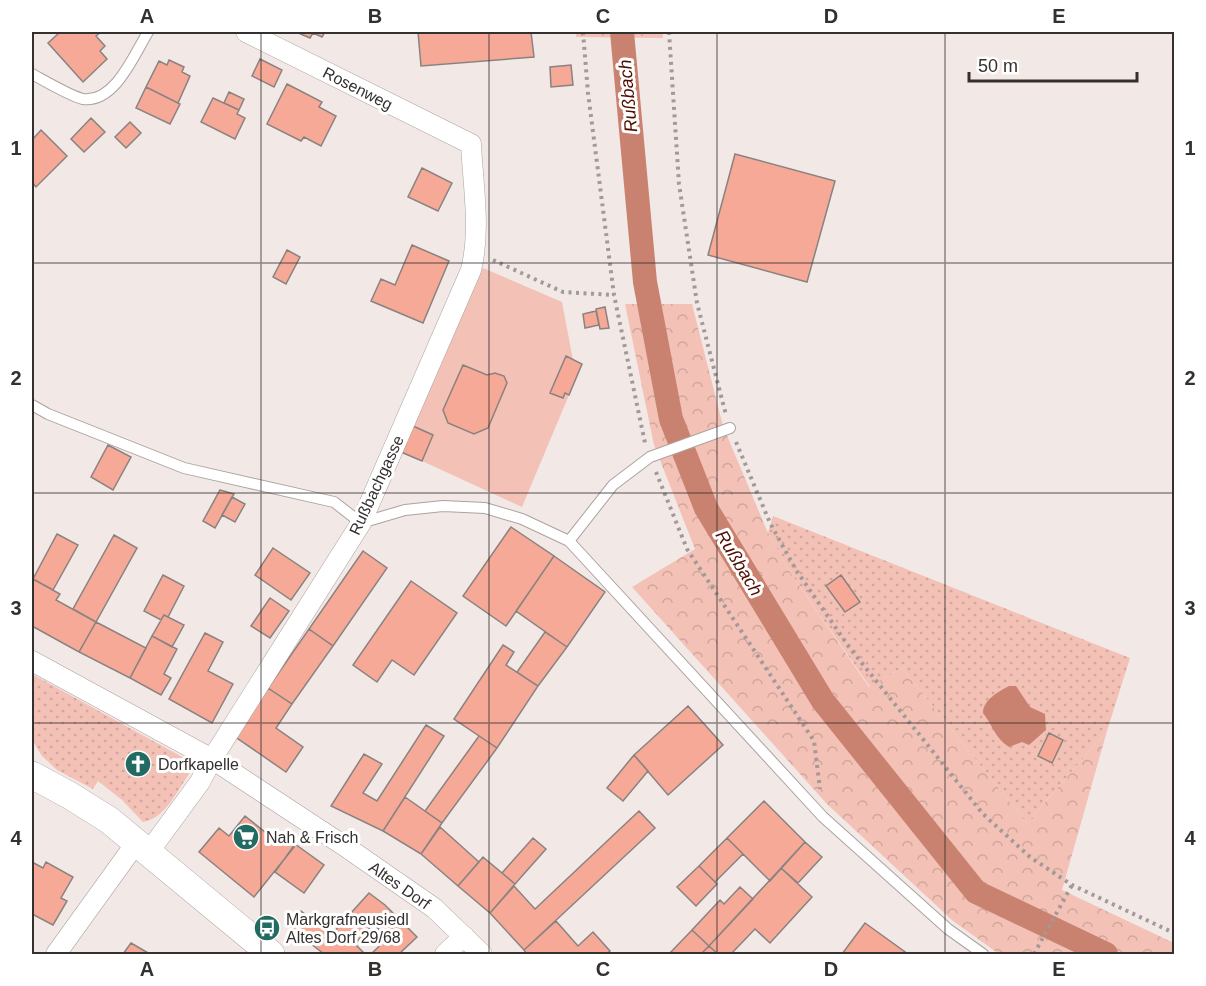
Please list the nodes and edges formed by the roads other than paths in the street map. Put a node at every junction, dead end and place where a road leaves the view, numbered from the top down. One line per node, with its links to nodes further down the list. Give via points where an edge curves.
1 (148, 32): 3 (lane, via 112,89 99,98 81,99)
2 (246, 32): 4 (street, Rosenweg)
3 (32, 74)
4 (471, 144): 7 (street, Rußbachgasse, via 477,233 471,270)
5 (32, 405): 7 (lane, via 184,468 334,502)
6 (730, 428): 8 (lane, via 653,456 614,485)
7 (361, 523): 8 (lane, via 405,510 485,508 522,519); 10 (street, Rußbachgasse)
8 (569, 541): 18 (lane, via 823,817 948,929)
9 (32, 661): 10 (street, Altes Dorf)
10 (212, 759): 12 (street, Rußbachgasse, via 200,782); 13 (street, Altes Dorf, via 434,908)
11 (32, 775): 12 (main road, via 109,820)
12 (142, 848): 14 (street, Rußbachgasse); 15 (main road)
13 (464, 936): 16 (street); 17 (street, Altes Dorf)
14 (56, 954)
15 (271, 954)
16 (445, 954)
17 (482, 954)
18 (984, 954)

